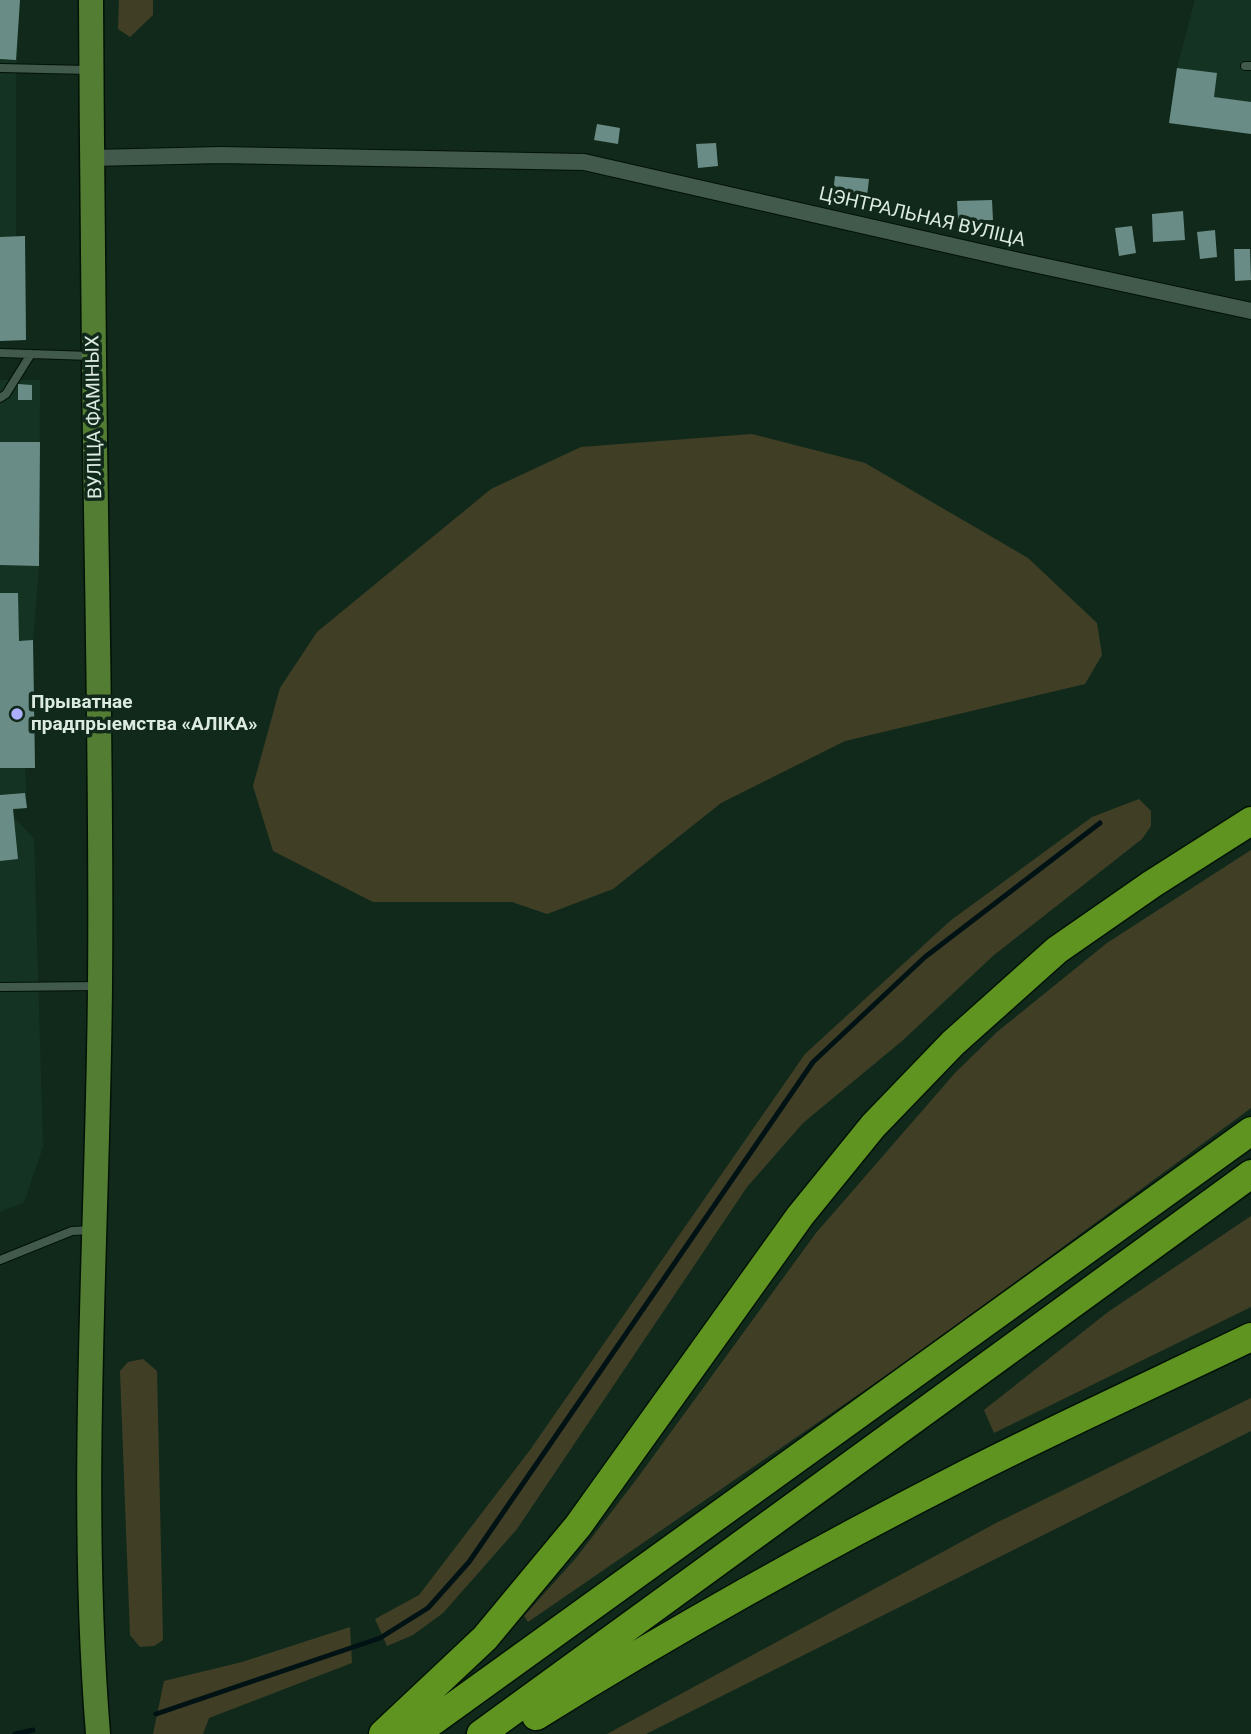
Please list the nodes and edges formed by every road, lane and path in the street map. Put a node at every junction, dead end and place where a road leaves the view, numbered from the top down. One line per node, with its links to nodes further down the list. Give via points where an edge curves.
1 (92, 0): 3 (main road, ВУЛІЦА ФАМІНЫХ)
2 (0, 68): 3 (lane)
3 (92, 70): 4 (main road, ВУЛІЦА ФАМІНЫХ)
4 (92, 158): 5 (street, ЦЭНТРАЛЬНАЯ ВУЛІЦА, via 221,155 584,162); 8 (main road, ВУЛІЦА ФАМІНЫХ)
5 (1251, 311)
6 (0, 353): 7 (lane)
7 (31, 354): 8 (lane); 9 (lane)
8 (93, 356): 11 (main road, ВУЛІЦА ФАМІНЫХ)
9 (0, 398)
10 (1251, 821): 19 (highway, via 1057,950 953,1043 882,1117 800,1216 578,1526 485,1639)
11 (100, 986): 12 (lane); 15 (main road, ВУЛІЦА ФАМІНЫХ)
12 (0, 987)
13 (1251, 1131): 20 (highway)
14 (1251, 1174): 21 (highway)
15 (95, 1229): 16 (lane, via 72,1231); 18 (main road, ВУЛІЦА ФАМІНЫХ, via 88,1579)
16 (0, 1260)
17 (1251, 1337): 22 (highway, via 946,1485 779,1575)
18 (98, 1734)
19 (383, 1734)
20 (415, 1734)
21 (481, 1734)
22 (507, 1734)

